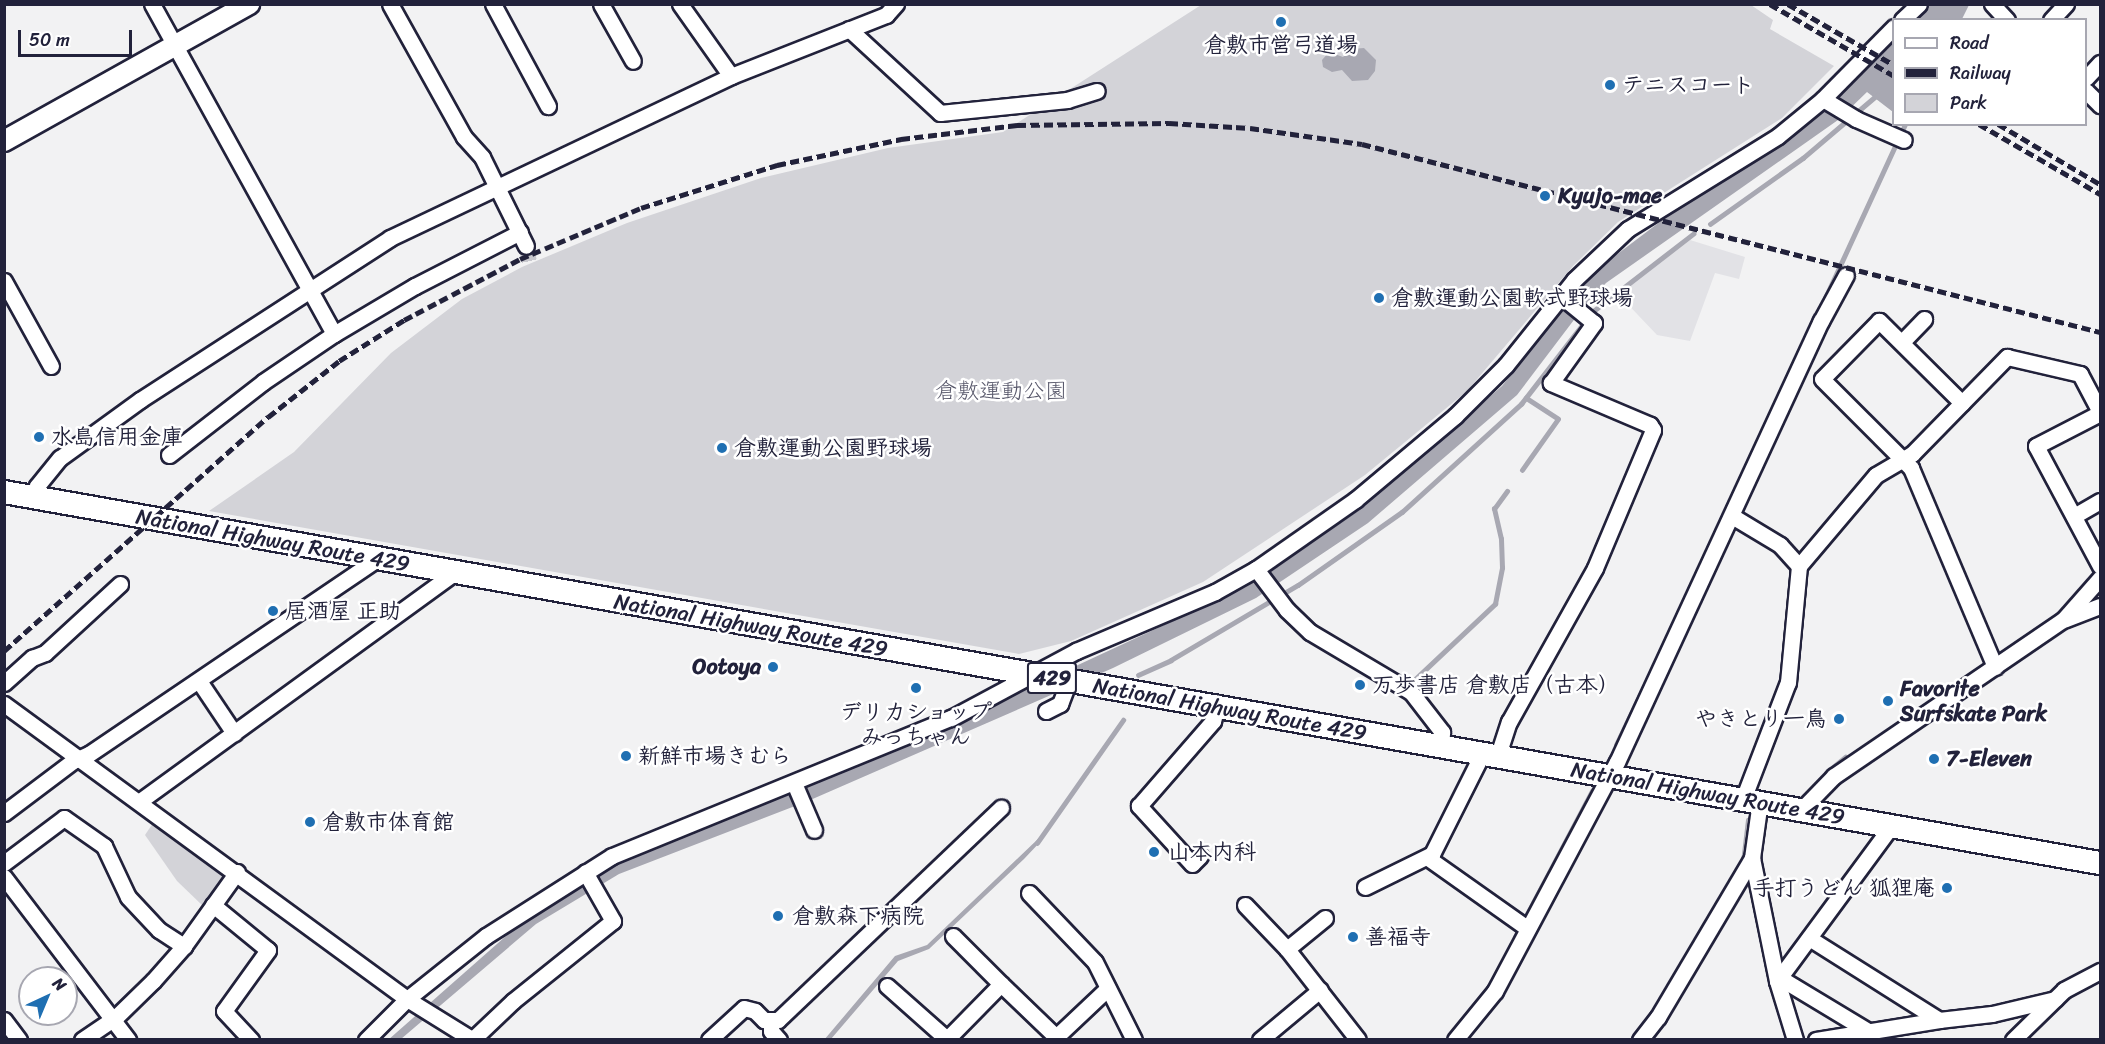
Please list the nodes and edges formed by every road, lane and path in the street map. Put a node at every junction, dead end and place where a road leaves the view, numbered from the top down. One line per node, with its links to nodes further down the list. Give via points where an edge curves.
1 (152, 4): 16 (street)
2 (249, 4): 16 (main road)
3 (390, 4): 28 (street, via 464,137 482,157)
4 (494, 4): 25 (street)
5 (601, 4): 17 (street)
6 (680, 4): 19 (street)
7 (896, 4): 15 (street, via 886,15)
8 (1919, 4): 11 (street)
9 (1992, 4): 12 (street)
10 (2066, 4): 13 (street)
11 (1904, 18)
12 (2005, 18)
13 (2053, 18)
14 (1892, 28): 23 (street)
15 (849, 29): 19 (street); 21 (street, via 940,113 1067,100)
16 (175, 48): 26 (main road); 31 (street)
17 (633, 61)
18 (2100, 63): 20 (street)
19 (731, 76): 28 (street)
20 (2087, 76)
21 (1096, 91)
22 (2087, 93): 24 (street)
23 (1825, 100): 27 (street); 32 (street, via 1778,136 1637,222)
24 (2100, 105)
25 (548, 106)
26 (6, 138)
27 (1900, 138)
28 (497, 186): 31 (street, via 390,238); 34 (street, via 523,239 415,286)
29 (1846, 275): 36 (street)
30 (4, 281): 37 (street)
31 (308, 292): 34 (street); 44 (street, via 140,400 60,458 37,486)
32 (1564, 298): 52 (street, via 1506,365 1409,458); 67 (street, via 1594,323 1551,383 1650,425 1653,430 1595,568)
33 (1924, 319): 35 (street)
34 (334, 334): 41 (street, via 263,382)
35 (1902, 342): 38 (street, via 1879,321); 39 (street)
36 (1803, 362): 38 (street); 46 (street)
37 (51, 366)
38 (1822, 380): 42 (street)
39 (1962, 402): 40 (street, via 2007,357 2080,374); 42 (street)
40 (2100, 413): 47 (street, via 2036,446)
41 (169, 455)
42 (1905, 459): 50 (street, via 1876,475); 57 (street)
43 (4, 492): 44 (highway, National Highway Route 429 / 429)
44 (35, 497): 48 (highway, National Highway Route 429 / 429)
45 (2100, 501): 47 (street)
46 (1732, 516): 50 (street, via 1780,545); 69 (street)
47 (2074, 516): 49 (street)
48 (379, 558): 51 (highway, National Highway Route 429 / 429); 59 (street)
49 (2100, 565)
50 (1799, 566): 71 (street, via 1788,682)
51 (455, 572): 58 (highway, National Highway Route 429 / 429); 65 (street)
52 (1258, 572): 58 (street, via 1076,651); 66 (street, via 1310,632 1403,685 1442,732)
53 (2100, 578): 56 (street)
54 (120, 585): 61 (street, via 45,653 32,658)
55 (2100, 606): 56 (street)
56 (2063, 620): 57 (street)
57 (1993, 663): 74 (street, via 1834,776)
58 (1034, 676): 60 (highway, National Highway Route 429 / 429); 70 (street, via 951,718)
59 (199, 681): 65 (street); 68 (street)
60 (1069, 681): 63 (highway, National Highway Route 429 / 429); 64 (street, via 1060,704)
61 (4, 682)
62 (4, 704): 68 (street)
63 (1217, 706): 66 (highway, National Highway Route 429 / 429); 78 (street, via 1213,722 1139,806 1192,864)
64 (1046, 711)
65 (234, 733): 72 (street)
66 (1441, 746): 67 (highway, National Highway Route 429 / 429)
67 (1490, 754): 69 (highway, National Highway Route 429 / 429); 79 (street)
68 (79, 758): 72 (street); 75 (street)
69 (1609, 776): 71 (highway, National Highway Route 429 / 429); 91 (street)
70 (796, 786): 77 (street); 84 (street, via 612,856)
71 (1751, 800): 74 (highway, National Highway Route 429 / 429); 80 (street)
72 (140, 801): 83 (street)
73 (1000, 808): 106 (street, via 778,1020)
74 (1801, 810): 76 (highway, National Highway Route 429 / 429)
75 (4, 813)
76 (1892, 825): 82 (highway, National Highway Route 429 / 429); 93 (street)
77 (813, 830)
78 (1200, 856)
79 (1428, 858): 86 (street); 91 (street)
80 (1752, 858): 97 (street); 121 (street, via 1658,1017)
81 (4, 862): 94 (street, via 64,818 104,846 128,897 159,930)
82 (2100, 863)
83 (237, 872): 88 (street); 102 (street)
84 (586, 875): 102 (street, via 486,936); 109 (street, via 613,921)
85 (4, 877): 105 (street)
86 (1365, 887)
87 (1029, 893): 100 (street, via 1095,962)
88 (213, 905): 94 (street); 113 (street, via 268,950 224,1011)
89 (1245, 905): 95 (street)
90 (1324, 918): 95 (street)
91 (1523, 925): 120 (street, via 1495,991)
92 (953, 936): 98 (street)
93 (1809, 938): 97 (street); 107 (street)
94 (184, 946): 105 (street)
95 (1287, 949): 101 (street)
96 (2100, 971): 103 (street)
97 (1779, 979): 108 (street); 122 (street)
98 (1001, 984): 99 (street, via 947,1039); 100 (street, via 1056,1037)
99 (887, 986)
100 (1108, 988): 117 (street)
101 (1320, 990): 118 (street); 119 (street)
102 (408, 999): 109 (street); 114 (street)
103 (2055, 999): 107 (street); 124 (street)
104 (4, 1020): 110 (street)
105 (111, 1020): 111 (street); 112 (street)
106 (771, 1020): 115 (street, via 744,1008); 116 (street, via 771,1031)
107 (1939, 1020): 108 (street)
108 (1871, 1033): 123 (street)
109 (471, 1039)
110 (19, 1040)
111 (82, 1040)
112 (128, 1040)
113 (251, 1040)
114 (366, 1040)
115 (709, 1040)
116 (779, 1040)
117 (1134, 1040)
118 (1260, 1040)
119 (1358, 1040)
120 (1455, 1040)
121 (1640, 1040)
122 (1795, 1040)
123 (1816, 1040)
124 (2013, 1040)

